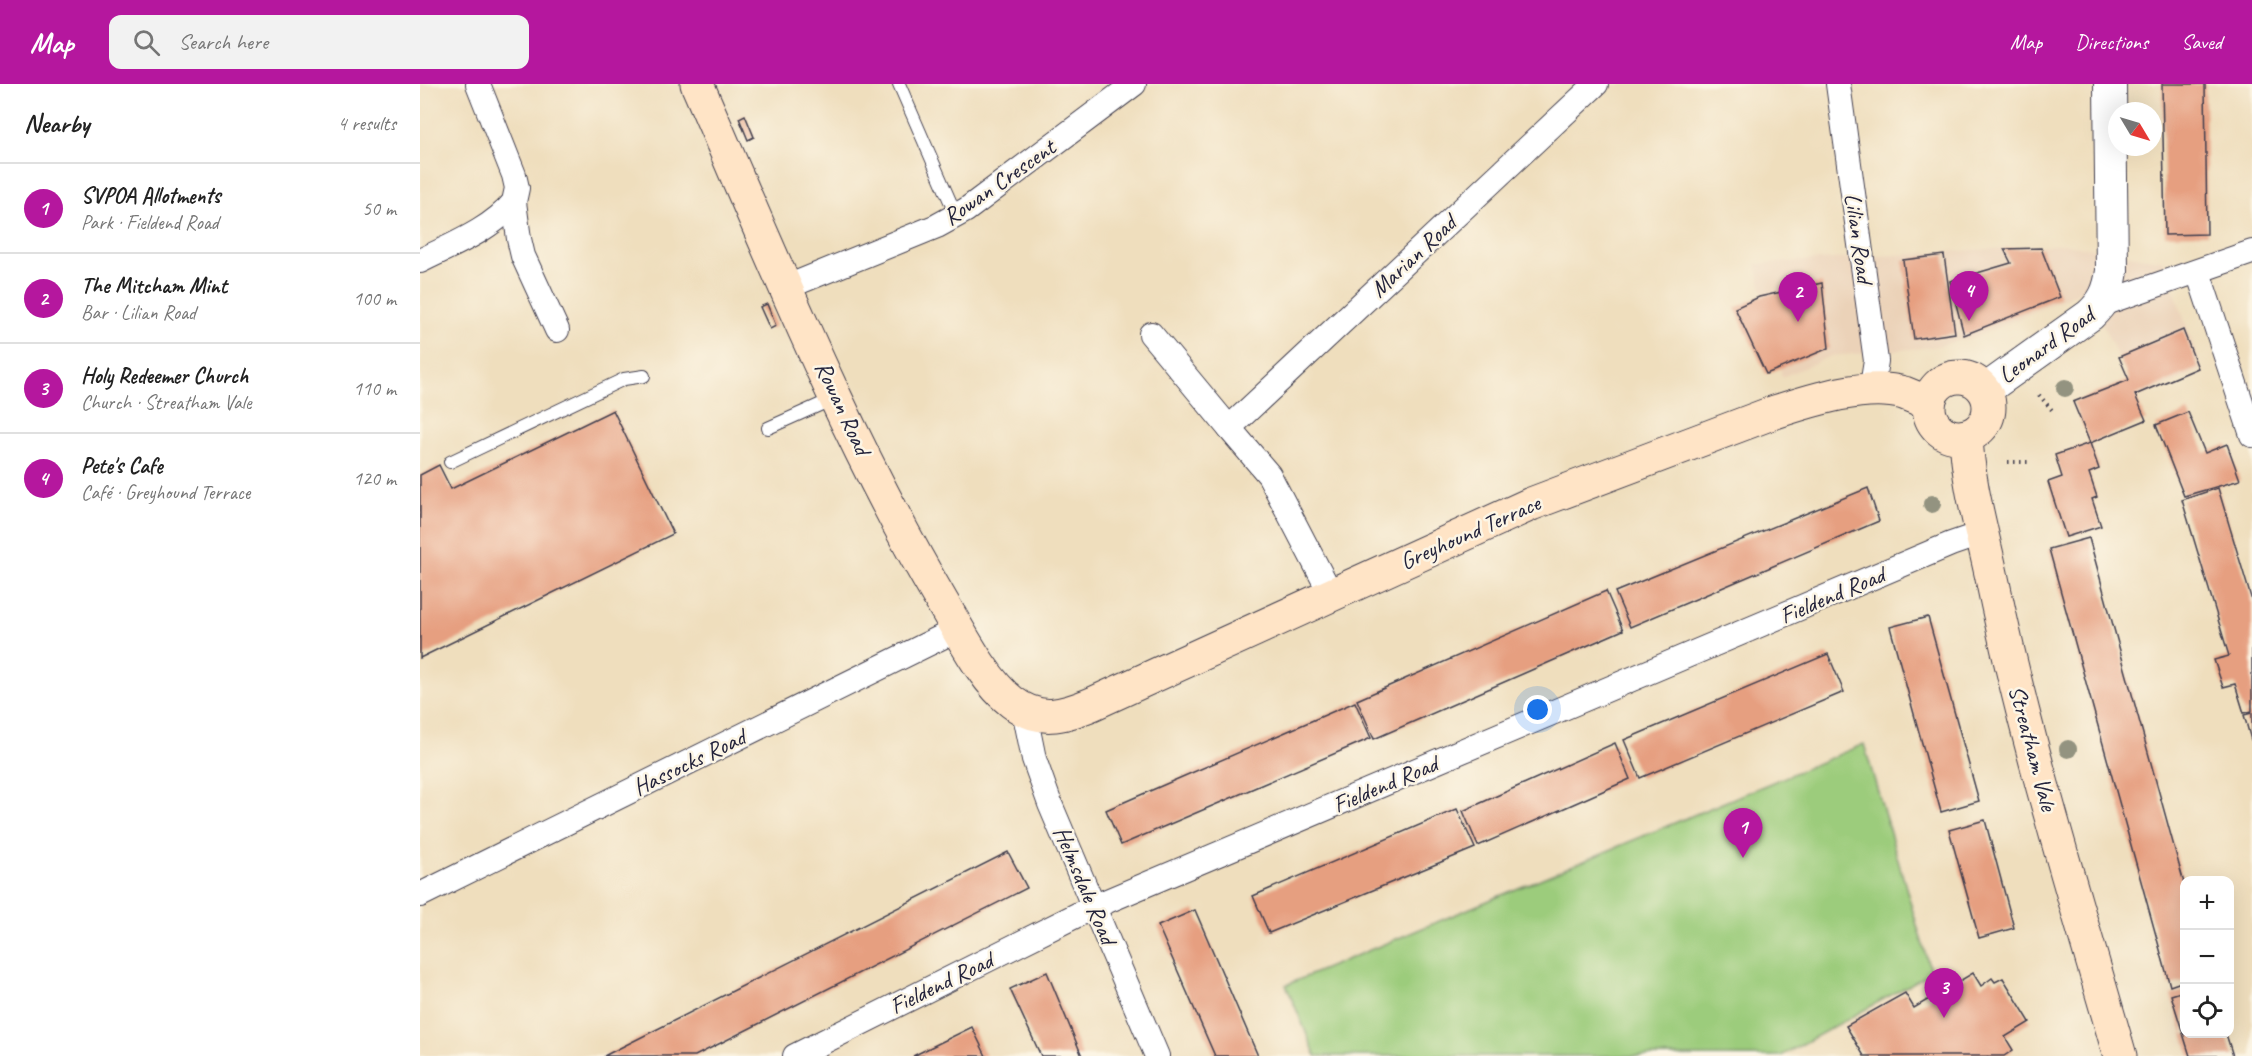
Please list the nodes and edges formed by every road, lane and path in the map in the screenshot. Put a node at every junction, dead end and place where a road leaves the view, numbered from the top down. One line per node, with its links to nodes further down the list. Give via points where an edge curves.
1 (478, 84): 8 (street, via 518,188)
2 (697, 84): 13 (main road, Rowan Road)
3 (899, 84): 9 (lane)
4 (1134, 84): 9 (street, Rowan Crescent)
5 (1596, 84): 25 (street, Marian Road)
6 (1838, 84): 19 (street, Lilian Road, via 1876,361)
7 (2110, 84): 14 (street, Leonard Road, via 2112,271)
8 (514, 202): 11 (street, via 489,224); 15 (street, via 524,256)
9 (956, 215): 13 (street, Rowan Crescent)
10 (2252, 252): 12 (street)
11 (420, 261)
12 (2198, 272): 14 (street); 26 (street)
13 (787, 287): 21 (main road, Rowan Road)
14 (2102, 304): 18 (street, Leonard Road)
15 (557, 330)
16 (1152, 334): 25 (street)
17 (645, 376): 28 (lane, via 624,379)
18 (1985, 390): 22 (main road, via 1970,379 1952,378 1937,387); 27 (main road, via 1989,400 1985,423)
19 (1871, 392): 22 (main road, Greyhound Terrace, via 1902,393); 32 (main road, Greyhound Terrace, via 1804,403 1628,467 1531,504)
20 (2039, 395): 23 (path)
21 (837, 398): 24 (lane); 33 (main road, Rowan Road, via 900,526)
22 (1929, 404): 27 (main road, via 1935,426 1955,437)
23 (2052, 410)
24 (768, 428)
25 (1229, 428): 32 (street, via 1269,475)
26 (2252, 435)
27 (1966, 436): 31 (main road, Streatham Vale, via 1968,472)
28 (450, 462)
29 (2008, 462): 30 (path)
30 (2030, 462)
31 (1983, 533): 36 (street, Fieldend Road); 39 (main road, Streatham Vale, via 2044,793)
32 (1331, 594): 34 (main road, Greyhound Terrace, via 1074,712 1050,717)
33 (958, 629): 34 (main road, Rowan Road, via 1005,696); 35 (street, Hassocks Road)
34 (1024, 710): 36 (street, Helmsdale Road, via 1034,759)
35 (420, 895)
36 (1093, 907): 37 (street, Fieldend Road); 38 (street, Helmsdale Road)
37 (795, 1056)
38 (1157, 1056)
39 (2120, 1056)

